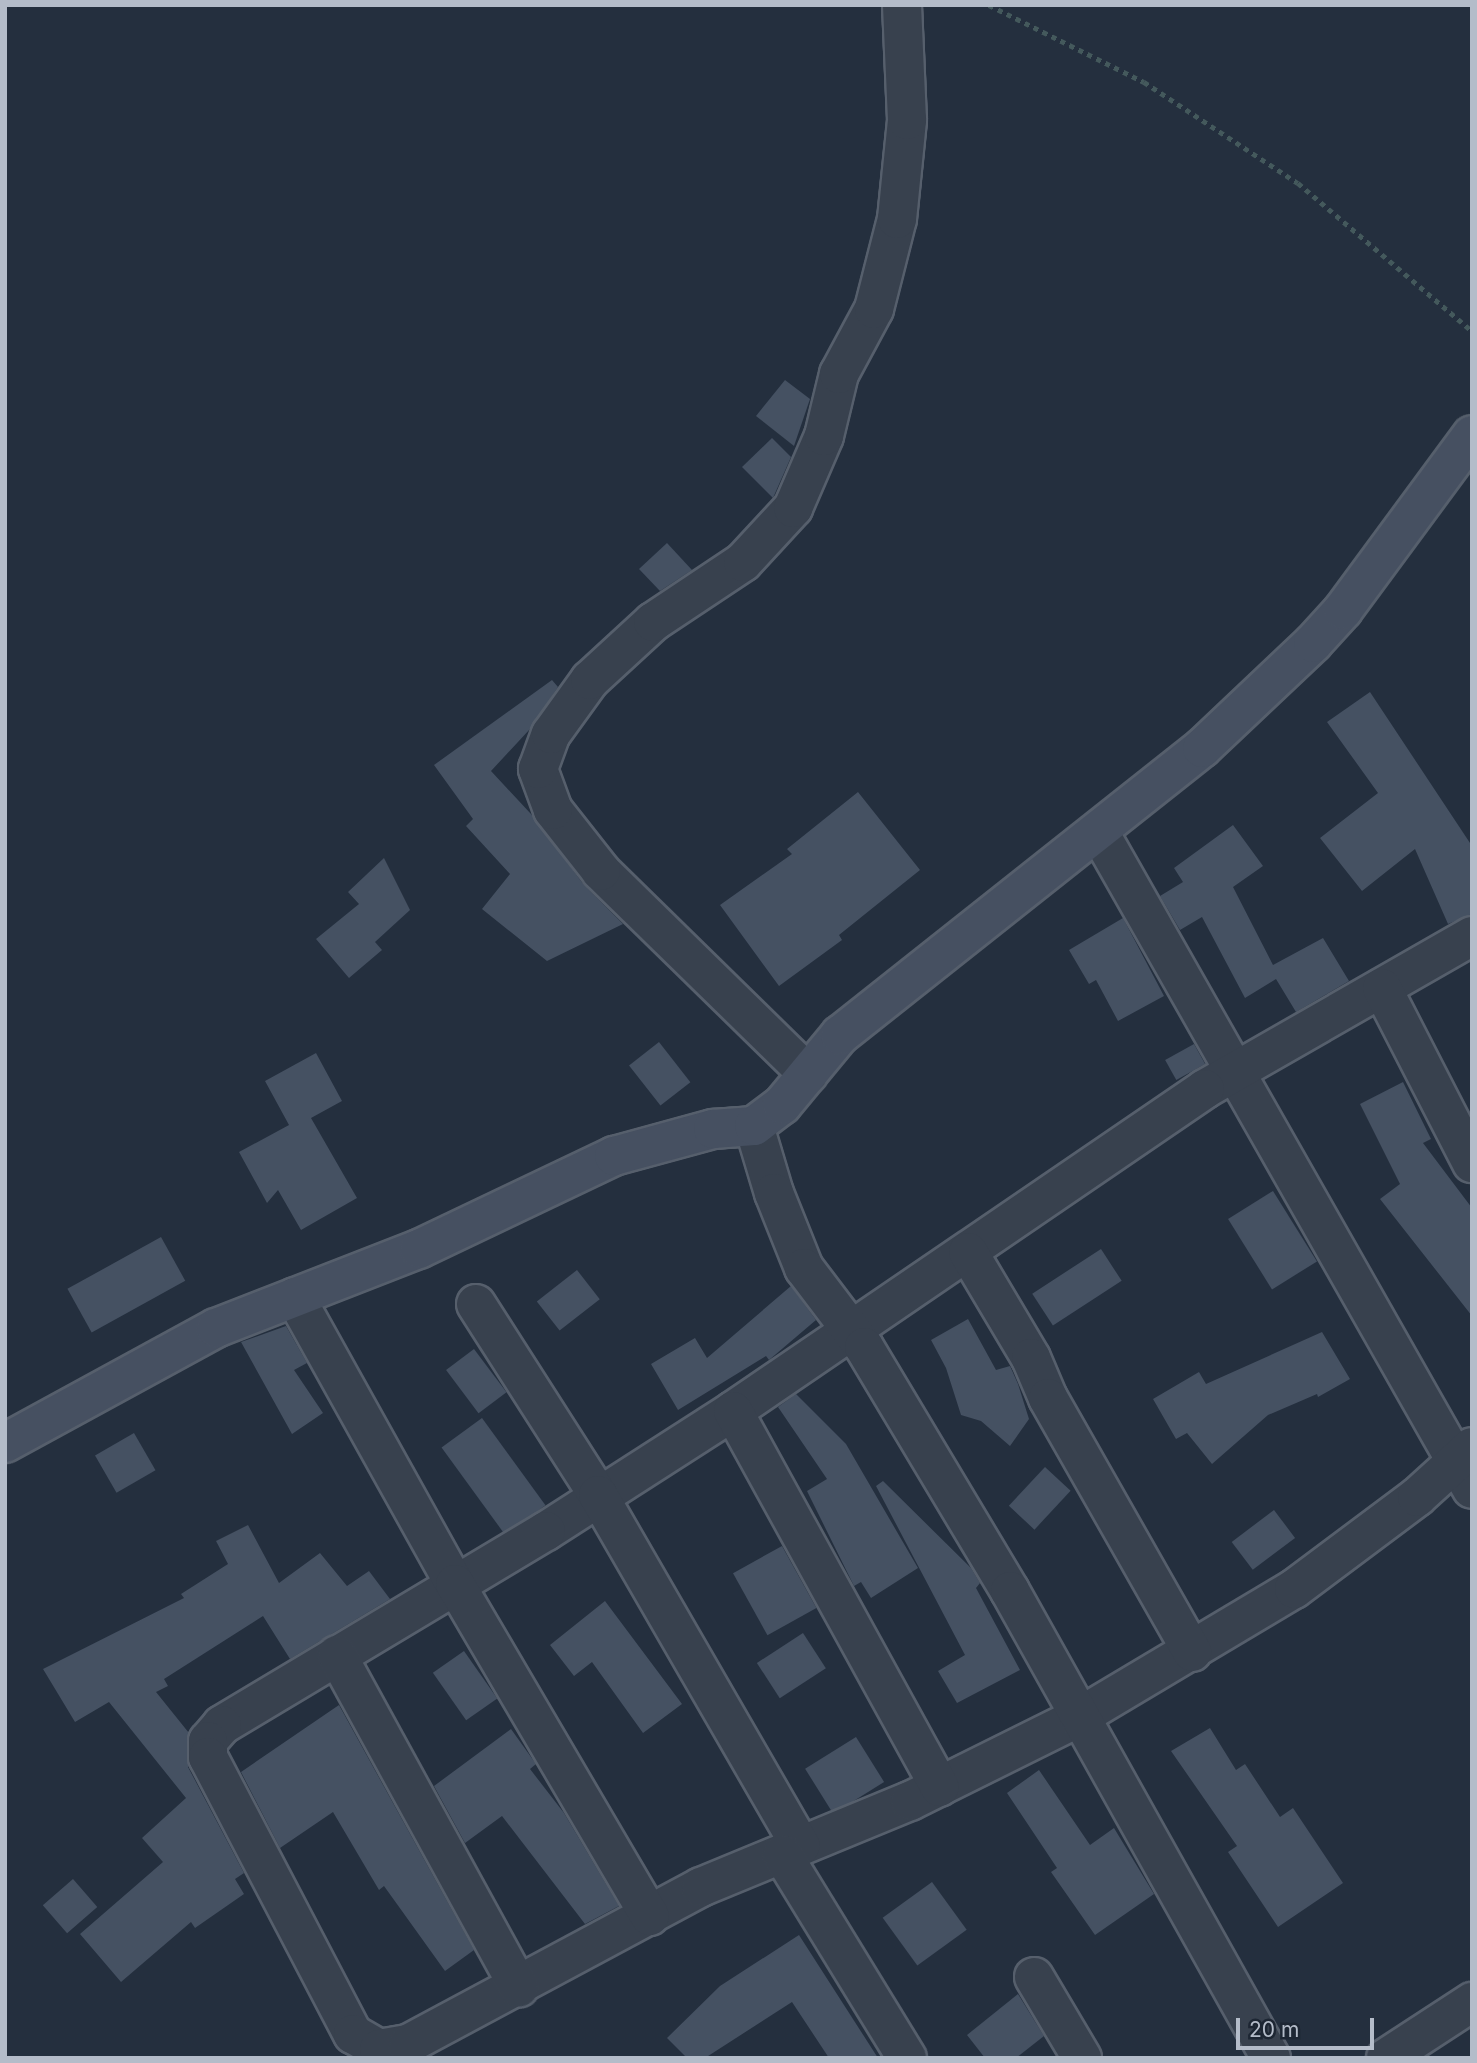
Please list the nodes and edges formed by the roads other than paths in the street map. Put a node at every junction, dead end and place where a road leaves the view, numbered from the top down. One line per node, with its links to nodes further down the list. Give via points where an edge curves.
1 (902, 5): 7 (street, via 906,120 897,219 874,309 839,374 824,436 793,508 743,562 653,621 590,680 551,734 538,769 553,810 601,871)
2 (1470, 442): 3 (street, via 1313,643 1202,748)
3 (1100, 834): 6 (street); 7 (street, via 840,1035)
4 (1472, 936): 5 (street)
5 (1382, 988): 6 (street); 9 (street)
6 (1235, 1072): 10 (street); 16 (street)
7 (808, 1074): 8 (street, via 782,1105)
8 (754, 1126): 11 (street, via 713,1129 614,1156 419,1249); 13 (street, via 804,1268)
9 (1472, 1163)
10 (968, 1252): 13 (street); 19 (street)
11 (295, 1297): 15 (street, via 216,1328); 18 (street)
12 (476, 1304): 17 (street)
13 (851, 1331): 14 (street); 21 (street, via 1010,1591)
14 (733, 1411): 17 (street); 22 (street)
15 (5, 1443)
16 (1467, 1465): 19 (street, via 1294,1590)
17 (598, 1495): 18 (street); 23 (street)
18 (455, 1584): 20 (street); 24 (street)
19 (1192, 1652): 21 (street)
20 (337, 1655): 26 (street); 26 (street, via 222,1725 208,1741 208,1757 353,2034 379,2049 408,2044)
21 (1079, 1717): 22 (street); 30 (street)
22 (940, 1787): 23 (street)
23 (792, 1850): 24 (street, via 701,1887); 28 (street)
24 (650, 1916): 26 (street)
25 (1034, 1977): 29 (street)
26 (519, 1987)
27 (1472, 2001): 31 (street)
28 (907, 2058)
29 (1082, 2058)
30 (1271, 2058)
31 (1386, 2058)

